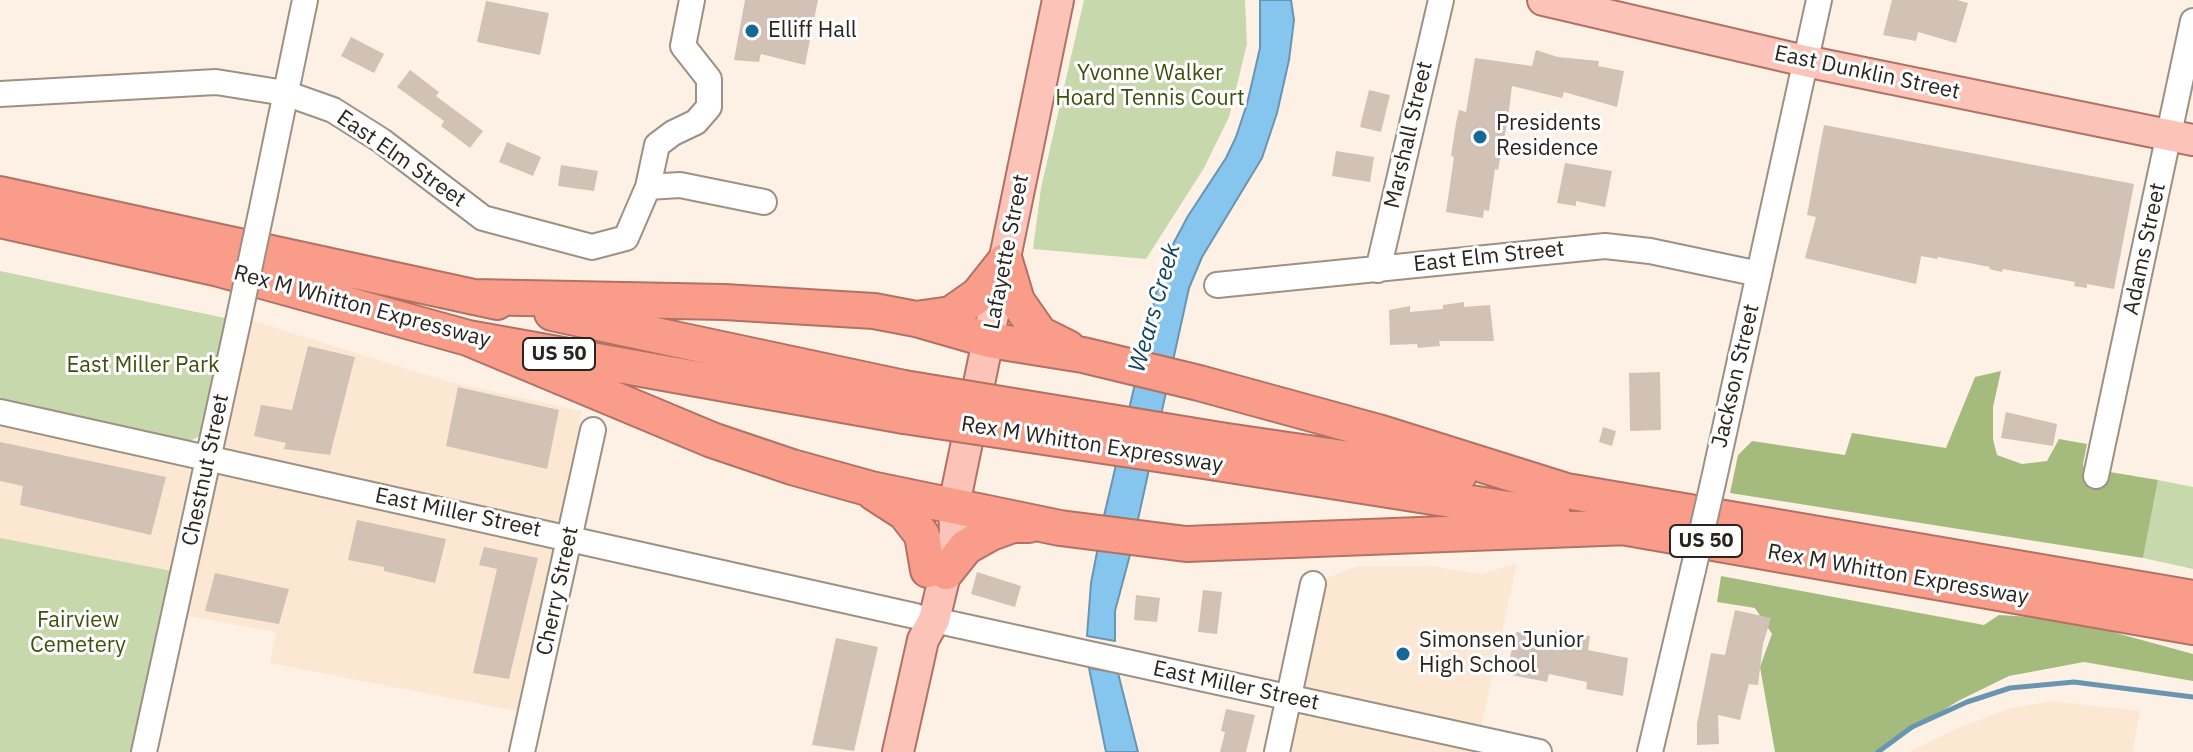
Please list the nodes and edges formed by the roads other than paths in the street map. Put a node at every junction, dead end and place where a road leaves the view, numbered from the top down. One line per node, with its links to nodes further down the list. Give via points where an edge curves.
1 (305, 0): 10 (street, Chestnut Street)
2 (692, 0): 13 (street, via 683,46 709,79 709,107 696,122 657,145)
3 (1058, 0): 17 (main road, Lafayette Street)
4 (1441, 0): 18 (street, Marshall Street)
5 (1543, 0): 7 (main road, East Dunklin Street)
6 (1819, 0): 9 (street, Jackson Street)
7 (1616, 8): 9 (main road, East Dunklin Street)
8 (2193, 21): 12 (street, Adams Street)
9 (1805, 61): 12 (main road, East Dunklin Street); 19 (street, Jackson Street)
10 (285, 93): 11 (street, East Elm Street, via 216,82); 13 (street, East Elm Street, via 345,117 483,218 592,247 626,238); 30 (street, Chestnut Street, bridge)
11 (0, 94)
12 (2181, 138): 31 (street, Adams Street)
13 (648, 187): 15 (street, via 680,185)
14 (0, 194): 21 (highway, Rex M Whitton Expressway / US 50)
15 (764, 202)
16 (0, 220): 23 (highway, Rex M Whitton Expressway / US 50, via 219,269)
17 (1005, 261): 22 (highway, via 978,295 951,314); 24 (main road, Lafayette Street); 25 (highway, via 1017,301 1040,334)
18 (1378, 270): 19 (street, East Elm Street, via 1605,246); 20 (street, East Elm Street)
19 (1759, 274): 49 (street, Jackson Street, bridge)
20 (1217, 285)
21 (474, 297): 22 (highway, via 724,302 874,311); 26 (highway, Rex M Whitton Expressway / US 50)
22 (916, 319): 24 (highway)
23 (468, 338): 26 (highway, Rex M Whitton Expressway / US 50); 32 (highway, via 712,440)
24 (989, 340): 25 (highway); 34 (main road, Lafayette Street)
25 (1083, 355): 33 (highway, via 1378,432)
26 (904, 402): 29 (highway, Rex M Whitton Expressway / US 50, bridge)
27 (0, 412): 30 (street, East Miller Street)
28 (593, 430): 37 (street, Cherry Street)
29 (1219, 452): 33 (highway, Rex M Whitton Expressway / US 50); 36 (highway, Rex M Whitton Expressway / US 50)
30 (208, 458): 37 (street, East Miller Street); 44 (street, Chestnut Street)
31 (2096, 476)
32 (860, 486): 34 (highway); 38 (highway, via 905,513 922,535)
33 (1563, 490): 40 (highway, Rex M Whitton Expressway / US 50)
34 (954, 505): 35 (highway); 38 (main road, Lafayette Street, via 955,533)
35 (1054, 527): 36 (highway, via 1186,544); 38 (highway, via 1013,525 991,533)
36 (1628, 527): 42 (highway, Rex M Whitton Expressway / US 50)
37 (570, 537): 41 (street, East Miller Street); 45 (street, Cherry Street)
38 (937, 571): 41 (main road, Lafayette Street)
39 (1313, 584): 43 (street)
40 (2193, 598)
41 (924, 626): 43 (street, East Miller Street); 46 (main road, Lafayette Street)
42 (2193, 627)
43 (1288, 697): 47 (street); 48 (street, East Miller Street)
44 (144, 752)
45 (522, 752)
46 (900, 752)
47 (1277, 752)
48 (1539, 752)
49 (1650, 752)

